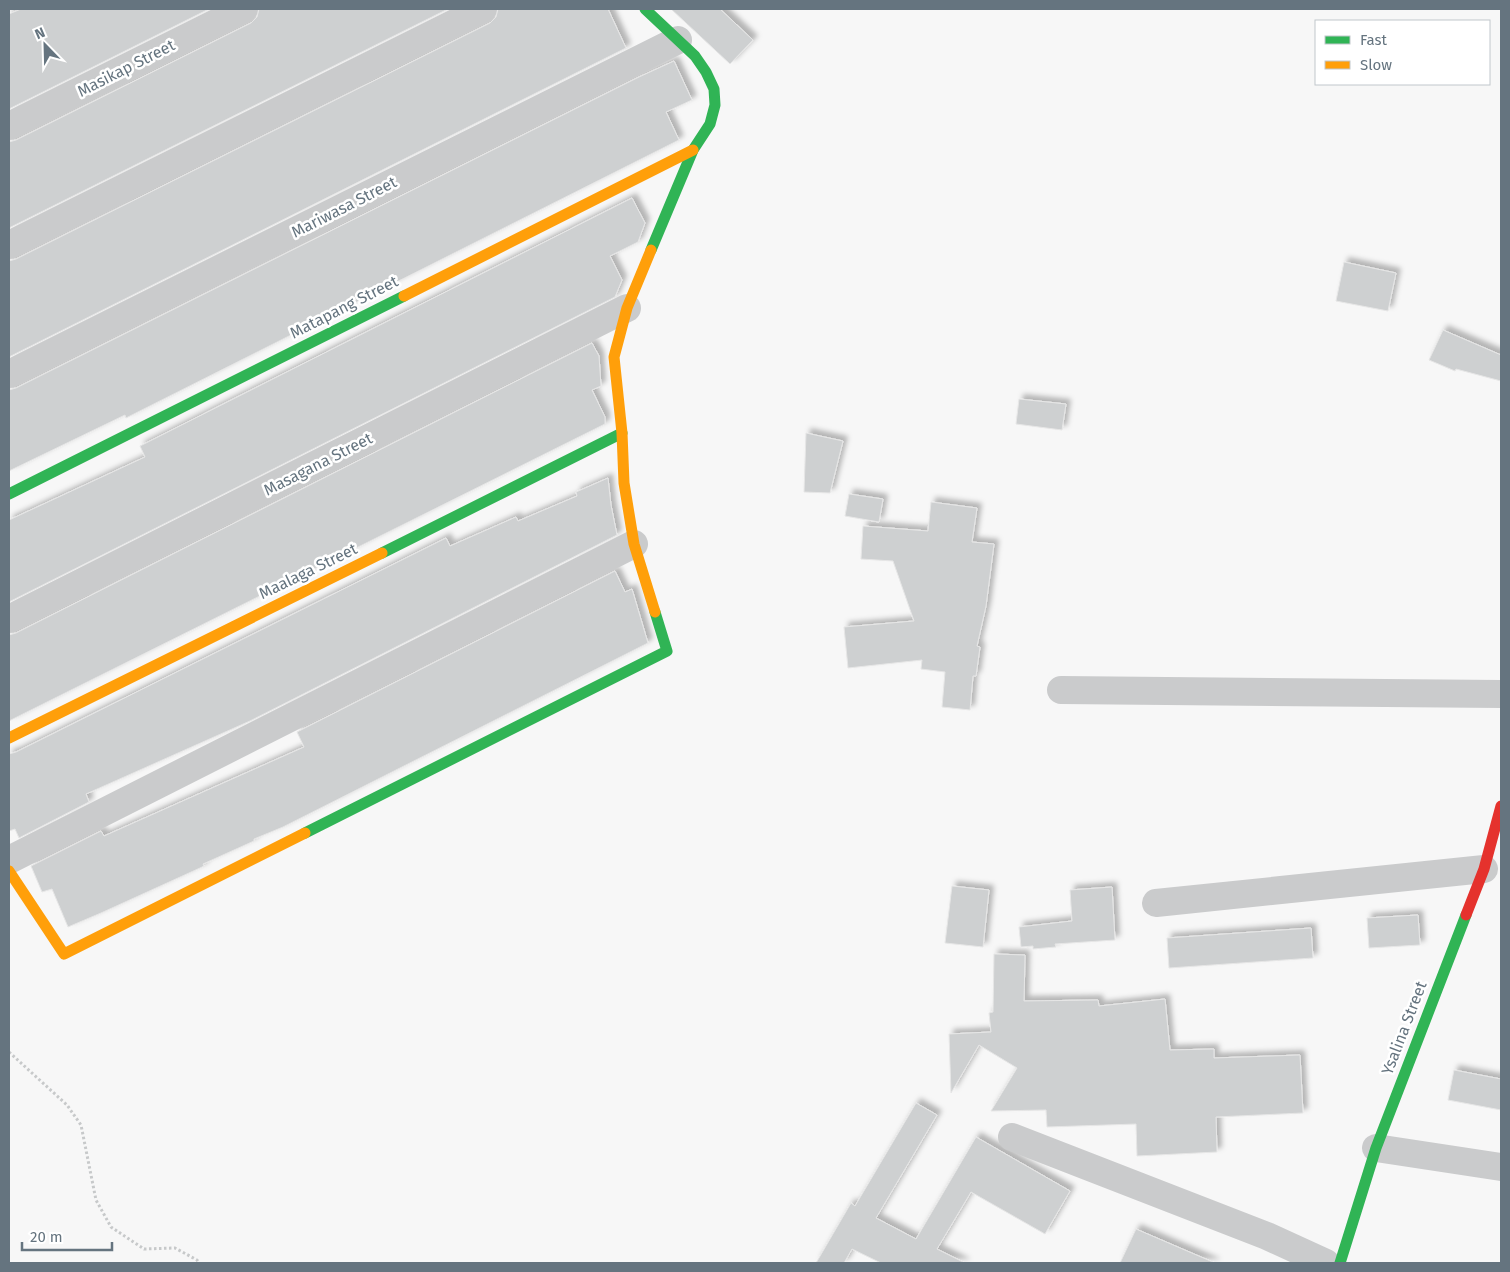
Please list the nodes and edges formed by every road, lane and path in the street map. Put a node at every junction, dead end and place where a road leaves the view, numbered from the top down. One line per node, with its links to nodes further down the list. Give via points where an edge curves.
1 (244, 9): 5 (street, Masikap Street)
2 (483, 9): 7 (street)
3 (645, 9): 4 (street)
4 (678, 40): 6 (street, via 695,56 714,89 715,105 710,124); 9 (street, Mariwasa Street)
5 (9, 126)
6 (693, 150): 8 (street); 11 (street, Matapang Street)
7 (9, 245)
8 (627, 308): 10 (street, via 614,357); 13 (street, Masagana Street)
9 (9, 374)
10 (622, 433): 12 (street, via 624,483); 16 (street, Maalaga Street)
11 (9, 494)
12 (634, 544): 18 (street); 20 (street, via 667,651 64,954)
13 (9, 619)
14 (1061, 690): 15 (street)
15 (1501, 694)
16 (9, 738)
17 (1501, 806): 19 (street, Ysalina Street)
18 (9, 860)
19 (1484, 868): 21 (street); 24 (street, Ysalina Street)
20 (9, 871)
21 (1156, 903)
22 (9, 1052): 26 (path, via 67,1105 81,1125 96,1200 111,1227 144,1249 175,1248)
23 (1012, 1137): 27 (street, via 1267,1236)
24 (1376, 1148): 25 (street); 28 (street, Ysalina Street)
25 (1501, 1167)
26 (199, 1263)
27 (1326, 1263)
28 (1340, 1263)

